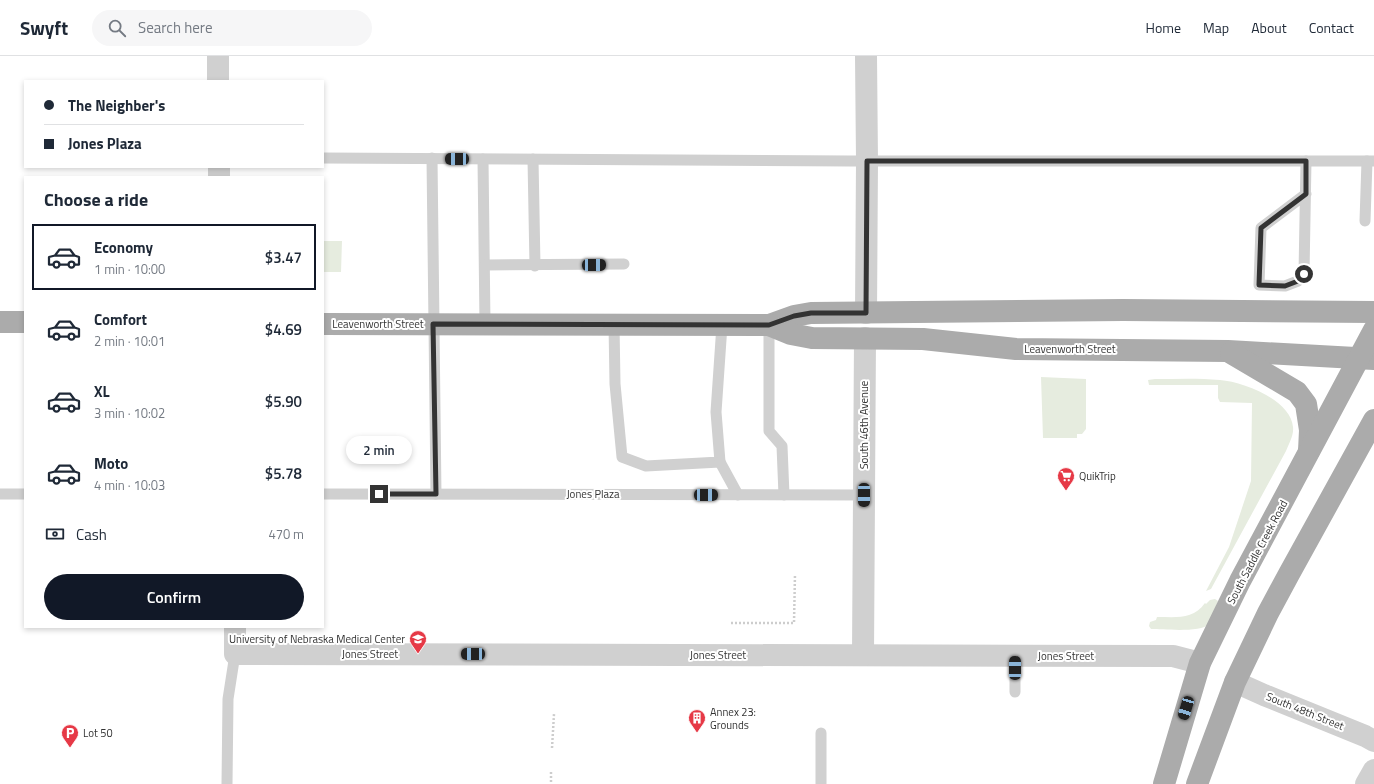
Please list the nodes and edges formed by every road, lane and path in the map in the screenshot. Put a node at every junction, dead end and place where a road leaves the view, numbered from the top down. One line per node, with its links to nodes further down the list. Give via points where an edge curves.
1 (218, 56): 3 (street)
2 (866, 56): 8 (street)
3 (218, 80)
4 (324, 158): 5 (lane)
5 (432, 158): 6 (lane); 21 (lane)
6 (483, 159): 7 (lane); 14 (lane)
7 (532, 159): 8 (lane); 15 (lane)
8 (867, 161): 9 (lane); 17 (street)
9 (1306, 161): 10 (lane); 11 (lane)
10 (1370, 161): 12 (lane)
11 (1306, 194): 11 (lane, via 1304,274 1298,281 1285,286 1259,285 1261,228)
12 (1365, 221)
13 (624, 264): 15 (lane)
14 (484, 265): 15 (lane); 22 (lane)
15 (535, 266)
16 (1374, 312): 17 (main road, Leavenworth Street, via 1115,310)
17 (866, 313): 25 (main road, Leavenworth Street, via 811,313)
18 (0, 322): 19 (main road)
19 (24, 322)
20 (324, 324): 21 (main road, Leavenworth Street)
21 (433, 324): 22 (main road, Leavenworth Street); 36 (lane)
22 (485, 324): 23 (main road, Leavenworth Street)
23 (614, 324): 24 (main road, Leavenworth Street); 32 (lane, via 615,384 622,457 646,466)
24 (722, 325): 25 (main road, Leavenworth Street); 32 (lane, via 716,412)
25 (769, 325): 27 (main road, Leavenworth Street, via 791,334 812,338); 38 (lane, via 769,431 782,446)
26 (1374, 330): 29 (main road, South Saddle Creek Road)
27 (865, 338): 28 (main road, Leavenworth Street, via 922,339 1016,349); 39 (street, South 46th Avenue)
28 (1228, 351): 29 (main road, Leavenworth Street); 31 (main road, via 1297,392 1306,404 1310,430)
29 (1366, 358): 31 (main road, South Saddle Creek Road)
30 (1374, 420): 47 (main road, via 1289,574)
31 (1308, 454): 46 (main road, South Saddle Creek Road, via 1240,581)
32 (720, 462): 37 (lane)
33 (0, 494): 34 (lane)
34 (24, 494)
35 (324, 494): 36 (lane, Jones Plaza)
36 (436, 494): 37 (lane, Jones Plaza)
37 (738, 495): 38 (lane, Jones Plaza)
38 (784, 495): 39 (lane, Jones Plaza)
39 (864, 495): 44 (street, South 46th Avenue)
40 (795, 574): 41 (path, via 794,623)
41 (731, 623)
42 (235, 628): 43 (street)
43 (235, 654): 44 (street, Jones Street); 55 (lane, via 228,699)
44 (863, 656): 45 (street, Jones Street)
45 (1015, 656): 46 (street, Jones Street, via 1173,656); 48 (lane)
46 (1200, 663): 58 (main road, South Saddle Creek Road)
47 (1235, 682): 51 (street, South 48th Street); 59 (main road)
48 (1015, 692)
49 (554, 714): 52 (path)
50 (821, 733): 57 (lane)
51 (1374, 741)
52 (552, 748)
53 (1374, 770): 60 (street)
54 (551, 772): 56 (path)
55 (227, 784)
56 (551, 784)
57 (821, 784)
58 (1164, 784)
59 (1197, 784)
60 (1366, 784)

